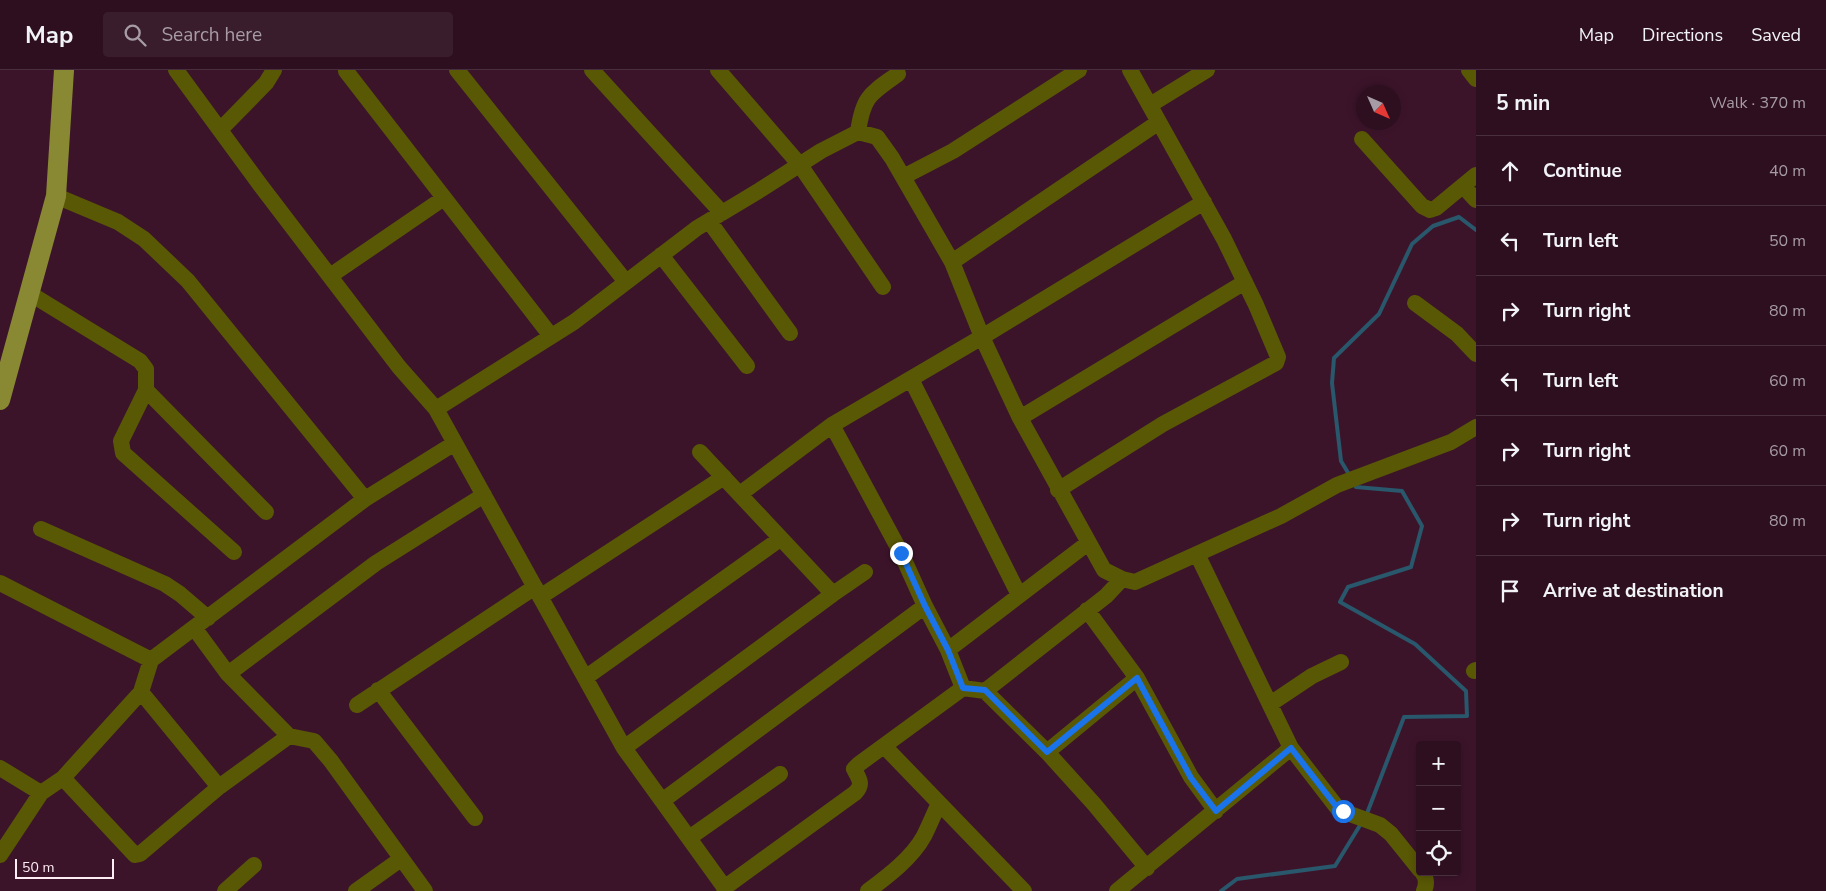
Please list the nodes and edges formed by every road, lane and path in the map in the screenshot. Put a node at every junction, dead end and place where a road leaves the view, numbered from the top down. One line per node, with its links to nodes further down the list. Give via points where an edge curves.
1 (64, 70): 20 (main road)
2 (176, 70): 14 (street)
3 (274, 70): 14 (street, via 266,83)
4 (456, 70): 28 (street)
5 (592, 70): 24 (street)
6 (718, 70): 17 (street)
7 (1079, 70): 18 (street, via 953,152)
8 (1130, 70): 12 (street)
9 (1207, 70): 12 (street)
10 (346, 71): 21 (street)
11 (899, 71): 15 (street, via 866,99)
12 (1150, 105): 13 (street)
13 (1159, 122): 23 (street); 26 (street)
14 (220, 130): 27 (street)
15 (858, 132): 17 (street); 18 (street, via 877,137)
16 (1362, 139): 19 (street, via 1422,206 1430,210)
17 (800, 165): 24 (street); 30 (street)
18 (903, 177): 26 (street)
19 (1470, 180): 22 (street)
20 (56, 196): 31 (main road); 51 (street, via 131,230 188,281)
21 (444, 198): 27 (street); 34 (street)
22 (1476, 200)
23 (1204, 202): 29 (street); 35 (street)
24 (716, 217): 25 (street); 33 (street)
25 (661, 255): 28 (street); 37 (street)
26 (952, 262): 35 (street)
27 (330, 276): 41 (street, via 399,367)
28 (626, 282): 34 (street)
29 (1245, 282): 42 (street); 48 (street, via 1275,348 1276,363 1163,424)
30 (883, 287)
31 (29, 293): 39 (street, via 140,361 146,369); 40 (main road)
32 (1415, 303): 36 (street, via 1457,334)
33 (790, 333)
34 (551, 336): 41 (street)
35 (982, 337): 38 (street); 42 (street)
36 (1476, 354)
37 (747, 366)
38 (911, 379): 43 (street); 63 (street)
39 (146, 390): 52 (street); 56 (street, via 121,441 123,453)
40 (0, 400)
41 (436, 409): 45 (street)
42 (1020, 418): 48 (street)
43 (832, 425): 49 (street); 64 (street, via 901,553)
44 (1476, 427): 57 (street, via 1450,442 1337,485 1282,516)
45 (455, 442): 50 (street); 51 (street)
46 (700, 452): 47 (street)
47 (724, 477): 49 (street); 61 (street)
48 (1058, 490): 55 (street)
49 (740, 494): 54 (street)
50 (484, 495): 61 (street); 71 (street, via 376,564)
51 (365, 499): 66 (street)
52 (266, 512)
53 (41, 529): 66 (street, via 165,584)
54 (780, 539): 62 (street); 72 (street)
55 (1088, 543): 59 (street, via 1104,570); 63 (street)
56 (234, 552)
57 (1197, 554): 59 (street, via 1135,582); 78 (street)
58 (865, 572): 62 (street)
59 (1122, 578): 65 (street)
60 (0, 582): 69 (street)
61 (538, 592): 72 (street); 75 (street)
62 (833, 594): 82 (street)
63 (1020, 595): 68 (street)
64 (925, 606): 68 (street); 90 (street)
65 (1087, 610): 73 (street); 76 (street)
66 (208, 618): 67 (street)
67 (195, 629): 69 (street); 71 (street)
68 (948, 650): 74 (street)
69 (151, 660): 77 (street)
70 (1342, 662): 78 (street, via 1312,676)
71 (228, 674): 80 (street)
72 (585, 678): 82 (street)
73 (1137, 678): 84 (street); 92 (street, via 1191,778)
74 (963, 688): 76 (street); 81 (street)
75 (378, 690): 79 (street); 93 (street)
76 (985, 690): 84 (street)
77 (141, 692): 87 (street); 88 (street)
78 (1270, 704): 83 (street)
79 (357, 705)
80 (289, 736): 88 (street); 96 (street, via 314,741)
81 (884, 746): 91 (street); 101 (street, via 855,767 860,780 855,793)
82 (624, 748): 90 (street)
83 (1291, 748): 92 (street); 98 (street, via 1339,810 1380,825)
84 (1047, 752): 99 (street)
85 (0, 768): 89 (street)
86 (780, 774): 94 (street)
87 (63, 778): 88 (street, via 135,855); 89 (street)
88 (219, 787)
89 (41, 792): 95 (street)
90 (662, 801): 94 (street)
91 (939, 804): 105 (street, via 913,852); 106 (street)
92 (1216, 811): 99 (street)
93 (476, 818)
94 (689, 838): 101 (street)
95 (0, 855)
96 (401, 859): 103 (street); 104 (street)
97 (254, 865): 102 (street)
98 (1416, 865)
99 (1147, 868): 107 (street)
100 (1424, 876): 108 (street)
101 (726, 889)
102 (224, 891)
103 (356, 891)
104 (425, 891)
105 (868, 891)
106 (1024, 891)
107 (1117, 891)
108 (1424, 891)

